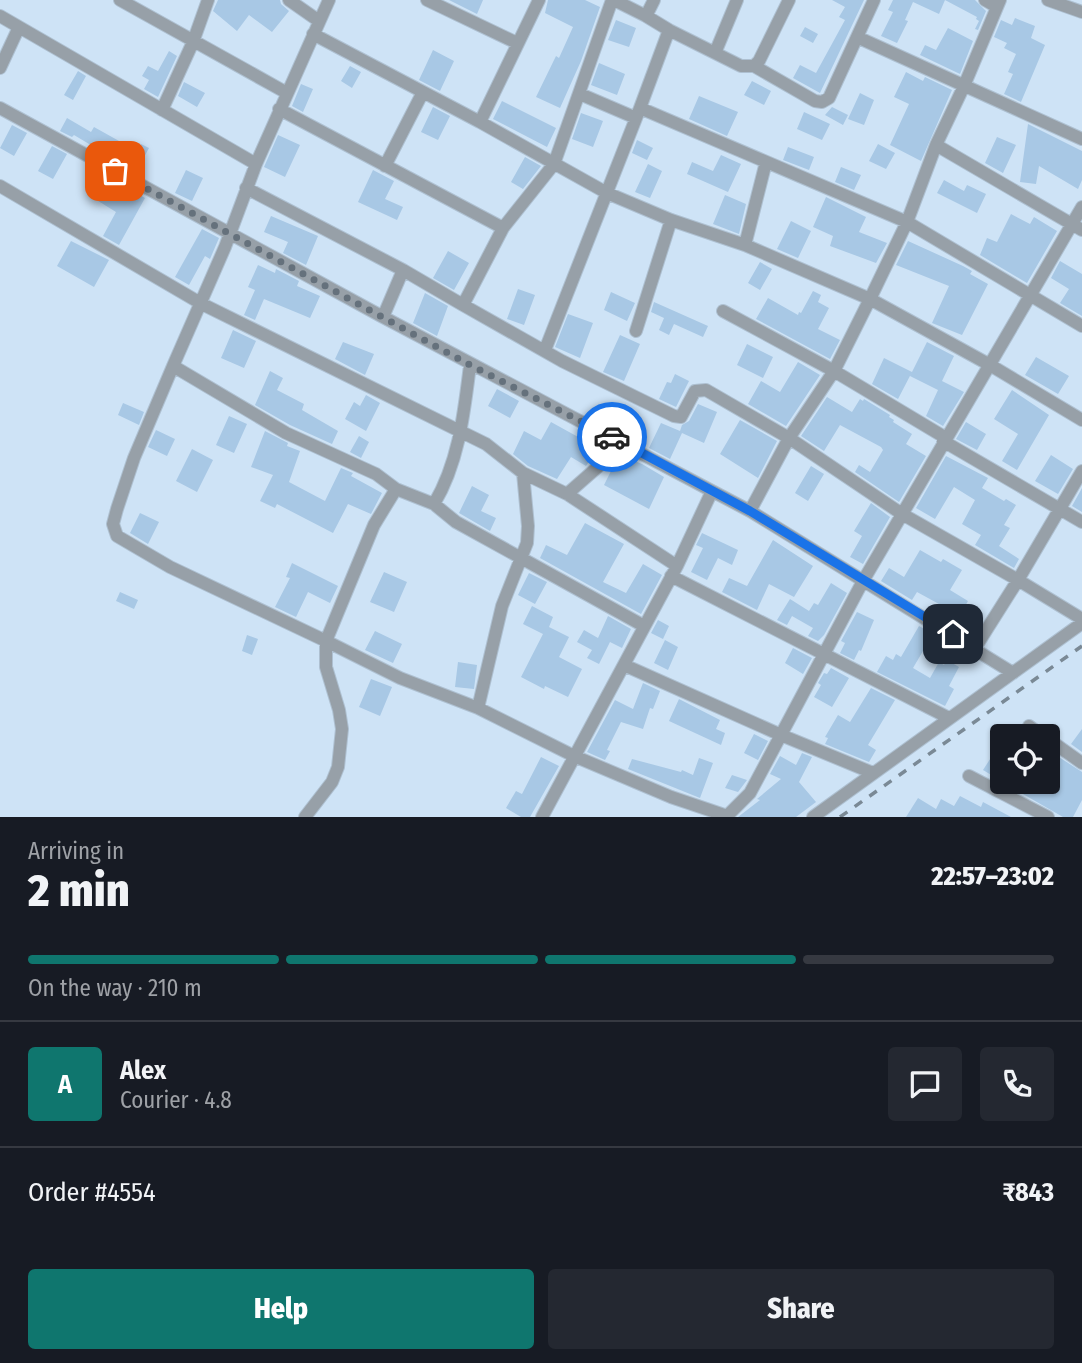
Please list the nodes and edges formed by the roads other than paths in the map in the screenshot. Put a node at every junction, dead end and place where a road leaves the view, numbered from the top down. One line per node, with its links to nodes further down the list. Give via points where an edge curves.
1 (120, 0): 23 (street)
2 (208, 0): 23 (street)
3 (289, 0): 18 (street)
4 (329, 0): 18 (street)
5 (427, 0): 24 (street)
6 (539, 0): 24 (street)
7 (613, 0): 17 (street); 31 (street)
8 (654, 0): 17 (street)
9 (737, 0): 25 (street)
10 (789, 0): 26 (street)
11 (874, 0): 22 (street)
12 (985, 0): 14 (street)
13 (1048, 0): 15 (street)
14 (999, 3): 28 (street)
15 (1082, 12)
16 (0, 16): 19 (street)
17 (646, 16): 20 (street)
18 (319, 21): 21 (street)
19 (19, 27): 27 (street); 34 (street)
20 (669, 30): 25 (street); 35 (street)
21 (313, 34): 29 (street); 30 (street)
22 (857, 37): 26 (street, via 829,98 822,102); 28 (street)
23 (192, 42): 30 (street); 34 (street)
24 (517, 43): 36 (street)
25 (715, 53): 26 (street, via 741,66)
26 (754, 66)
27 (0, 68)
28 (964, 86): 37 (street); 38 (street)
29 (423, 92): 36 (street); 42 (street)
30 (286, 93): 33 (street)
31 (580, 94): 35 (street); 41 (street)
32 (0, 108): 51 (street)
33 (279, 109): 40 (street); 42 (street)
34 (162, 110): 40 (street)
35 (638, 113): 39 (street); 45 (street)
36 (480, 122): 41 (street)
37 (1082, 138)
38 (936, 145): 48 (street); 49 (street)
39 (766, 162): 48 (street); 52 (street)
40 (256, 164): 44 (street)
41 (554, 164): 45 (street); 50 (street)
42 (385, 166): 50 (street)
43 (0, 186): 56 (street)
44 (246, 188): 51 (street); 53 (street)
45 (607, 193): 47 (street); 62 (street)
46 (1082, 207): 49 (street)
47 (671, 220): 52 (street); 61 (street)
48 (906, 222): 54 (street); 55 (street)
49 (1077, 227): 54 (street)
50 (503, 228): 57 (street)
51 (229, 234): 56 (street); 59 (street)
52 (745, 245): 55 (street)
53 (403, 270): 57 (street); 59 (street)
54 (1031, 294): 60 (street); 64 (street)
55 (870, 299): 64 (street); 66 (street)
56 (202, 304): 65 (street); 68 (street)
57 (463, 305): 62 (street)
58 (723, 311): 66 (street)
59 (383, 317): 63 (street)
60 (1082, 326)
61 (636, 331)
62 (545, 350): 69 (street, via 674,416 684,414 695,391 706,390)
63 (470, 365): 68 (street); 71 (street)
64 (990, 365): 67 (street); 70 (street)
65 (173, 366): 74 (street, via 286,433 376,474); 88 (street, via 121,496 113,524 117,536 170,567)
66 (834, 371): 69 (street); 70 (street)
67 (1082, 420)
68 (462, 431): 73 (street); 77 (street, via 444,488)
69 (789, 438): 79 (street); 80 (street)
70 (944, 440): 78 (street); 80 (street)
71 (624, 444): 75 (street); 76 (street)
72 (1082, 471): 78 (street)
73 (523, 473): 76 (street); 82 (street, via 528,526)
74 (396, 489): 77 (street); 88 (street, via 374,525)
75 (712, 491): 79 (street); 83 (street)
76 (566, 495): 83 (street)
77 (434, 504): 82 (street, via 456,522)
78 (1059, 509): 81 (street); 84 (street)
79 (750, 511): 85 (street)
80 (902, 514): 84 (street); 85 (street)
81 (1082, 522)
82 (521, 558): 87 (street); 93 (street, via 502,606)
83 (674, 571): 87 (street); 90 (street)
84 (1018, 580): 86 (street); 89 (street)
85 (863, 582): 89 (street); 90 (street)
86 (1082, 621): 92 (street)
87 (644, 626): 91 (street)
88 (326, 641): 93 (street, via 400,678); 101 (street, via 326,667 342,729 338,767)
89 (975, 648): 92 (street)
90 (823, 655): 94 (street); 95 (street)
91 (624, 665): 95 (street); 97 (street)
92 (1013, 673): 94 (street)
93 (478, 708): 97 (street)
94 (949, 718): 99 (street)
95 (781, 735): 99 (street); 103 (street, via 750,793)
96 (1060, 748): 98 (street)
97 (574, 757): 102 (street); 103 (street)
98 (1082, 763)
99 (873, 773): 104 (street)
100 (969, 776): 105 (street)
101 (305, 817)
102 (542, 817)
103 (726, 817)
104 (813, 817)
105 (1048, 817)

